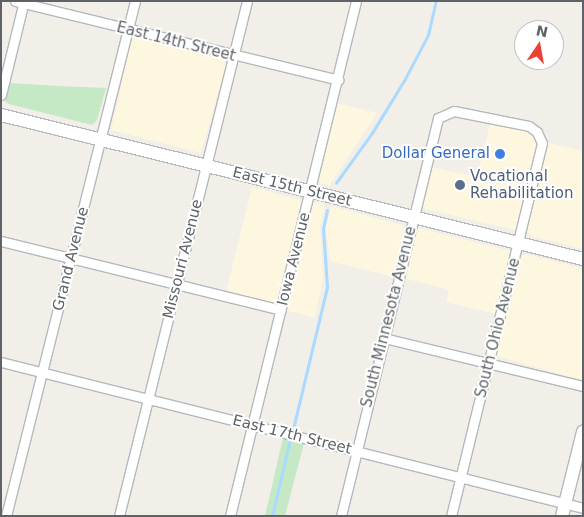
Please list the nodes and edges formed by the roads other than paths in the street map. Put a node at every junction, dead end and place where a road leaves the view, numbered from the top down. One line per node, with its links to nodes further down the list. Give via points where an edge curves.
1 (135, 1): 5 (street, Grand Avenue)
2 (246, 1): 6 (street, Missouri Avenue)
3 (356, 1): 7 (street, Iowa Avenue)
4 (20, 2): 5 (street, East 14th Street); 8 (street)
5 (128, 30): 6 (street, East 14th Street); 10 (street, Grand Avenue)
6 (233, 56): 7 (street, East 14th Street); 12 (street, Missouri Avenue)
7 (338, 80): 13 (street, Iowa Avenue)
8 (1, 95)
9 (1, 114): 10 (main road, East 15th Street)
10 (100, 140): 12 (main road, East 15th Street); 17 (street, Grand Avenue)
11 (542, 140): 14 (street, South Minnesota Avenue, via 532,127 462,112 447,112 438,118); 16 (street, South Ohio Avenue)
12 (206, 165): 13 (main road, East 15th Street); 19 (street, Missouri Avenue)
13 (310, 191): 14 (main road, East 15th Street); 20 (street, Iowa Avenue)
14 (414, 217): 16 (main road, East 15th Street); 21 (street, South Minnesota Avenue)
15 (1, 241): 17 (street)
16 (519, 243): 18 (main road, East 15th Street); 23 (street, South Ohio Avenue)
17 (71, 259): 19 (street); 24 (street, Grand Avenue)
18 (583, 259)
19 (176, 285): 20 (street); 26 (street, Missouri Avenue)
20 (281, 310): 27 (street, Iowa Avenue)
21 (384, 338): 23 (street); 29 (street, South Minnesota Avenue)
22 (1, 362): 24 (street, East 17th Street)
23 (489, 364): 25 (street); 30 (street, South Ohio Avenue)
24 (43, 372): 26 (street, East 17th Street); 33 (street, Grand Avenue)
25 (583, 386)
26 (149, 398): 27 (street, East 17th Street); 34 (street, Missouri Avenue)
27 (253, 425): 29 (street, East 17th Street); 35 (street, Iowa Avenue)
28 (583, 432): 32 (main road)
29 (357, 451): 30 (street, East 17th Street); 36 (street, South Minnesota Avenue)
30 (461, 478): 32 (street, East 17th Street); 37 (street, South Ohio Avenue)
31 (583, 508): 32 (street, East 17th Street)
32 (563, 510)
33 (6, 516)
34 (119, 516)
35 (230, 516)
36 (341, 516)
37 (452, 516)

